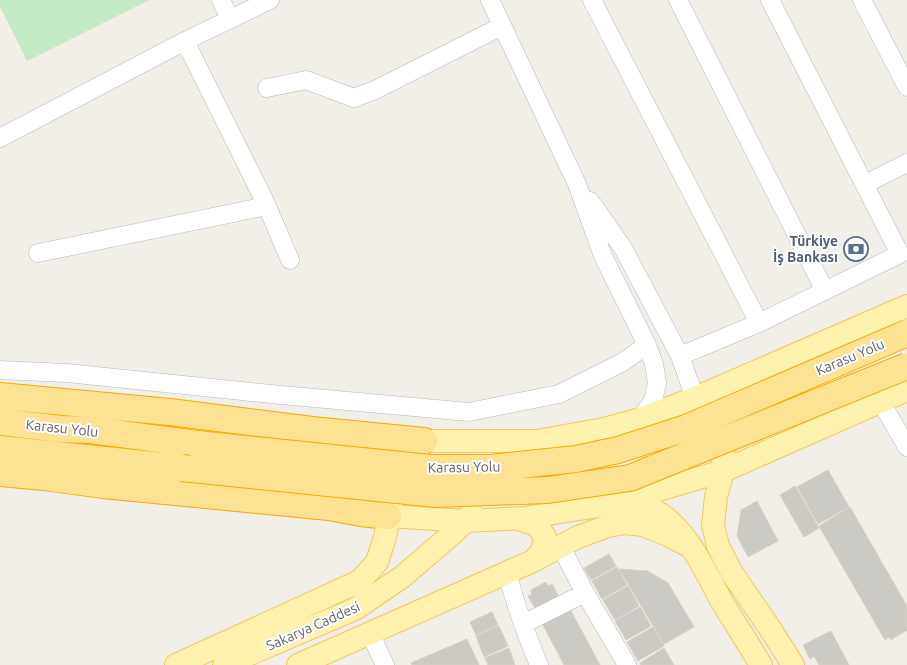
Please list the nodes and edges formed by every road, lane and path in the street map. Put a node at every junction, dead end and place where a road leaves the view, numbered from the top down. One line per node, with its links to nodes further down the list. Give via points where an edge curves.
1 (221, 0): 8 (street)
2 (270, 0): 8 (street)
3 (490, 0): 9 (street)
4 (592, 0): 22 (street)
5 (678, 0): 20 (street)
6 (770, 0): 16 (street)
7 (862, 0): 11 (street)
8 (230, 19): 10 (street)
9 (502, 26): 12 (street, via 354,98 306,80); 15 (street)
10 (185, 42): 13 (street); 17 (street)
11 (907, 87)
12 (267, 88)
13 (0, 138)
14 (907, 163): 16 (street)
15 (577, 184): 24 (street, via 603,256); 25 (street, via 624,248)
16 (865, 184): 20 (street, via 900,254)
17 (266, 206): 18 (street); 19 (street)
18 (38, 253)
19 (290, 260)
20 (825, 291): 22 (street)
21 (907, 306): 30 (main road)
22 (759, 323): 25 (street)
23 (907, 333): 33 (highway, Karasu Yolu, bridge, via 686,428 618,450 576,459 490,468 430,468)
24 (647, 344): 27 (street, via 623,362 559,394 469,412 67,373); 32 (street, via 657,384 653,402)
25 (680, 356): 30 (street)
26 (907, 366): 37 (highway, Karasu Yolu, bridge, via 630,478 548,490 436,494)
27 (0, 370)
28 (907, 390): 31 (main road)
29 (0, 396): 34 (highway)
30 (695, 398): 32 (main road); 38 (main road, via 724,428)
31 (881, 402): 36 (street); 38 (main road)
32 (640, 419): 35 (main road, via 537,441)
33 (0, 422)
34 (424, 441): 35 (main road); 42 (main road, Sakarya Caddesi, via 396,477)
35 (492, 442): 44 (main road, Sakarya Caddesi, via 495,482)
36 (907, 447)
37 (0, 449)
38 (723, 471): 40 (main road); 59 (main road, via 712,525 718,546 732,573)
39 (0, 473): 42 (highway, via 329,506)
40 (611, 504): 41 (main road); 46 (main road, via 658,511)
41 (560, 513): 43 (main road); 45 (main road, via 558,531)
42 (388, 516): 44 (main road); 52 (main road, Sakarya Caddesi, via 377,562 360,581)
43 (519, 518): 44 (main road); 47 (main road, via 537,525 545,537 542,551)
44 (466, 521): 53 (main road, Sakarya Caddesi, via 402,578 354,609)
45 (561, 547): 46 (main road, via 578,537 624,523 643,525); 47 (main road); 49 (street)
46 (691, 547): 58 (main road)
47 (533, 561): 48 (main road)
48 (508, 572): 50 (street); 51 (main road)
49 (586, 593): 50 (street); 57 (street)
50 (523, 624): 56 (street)
51 (370, 633): 54 (main road); 55 (street)
52 (176, 665)
53 (224, 665)
54 (298, 665)
55 (385, 665)
56 (539, 665)
57 (627, 665)
58 (762, 665)
59 (793, 665)

